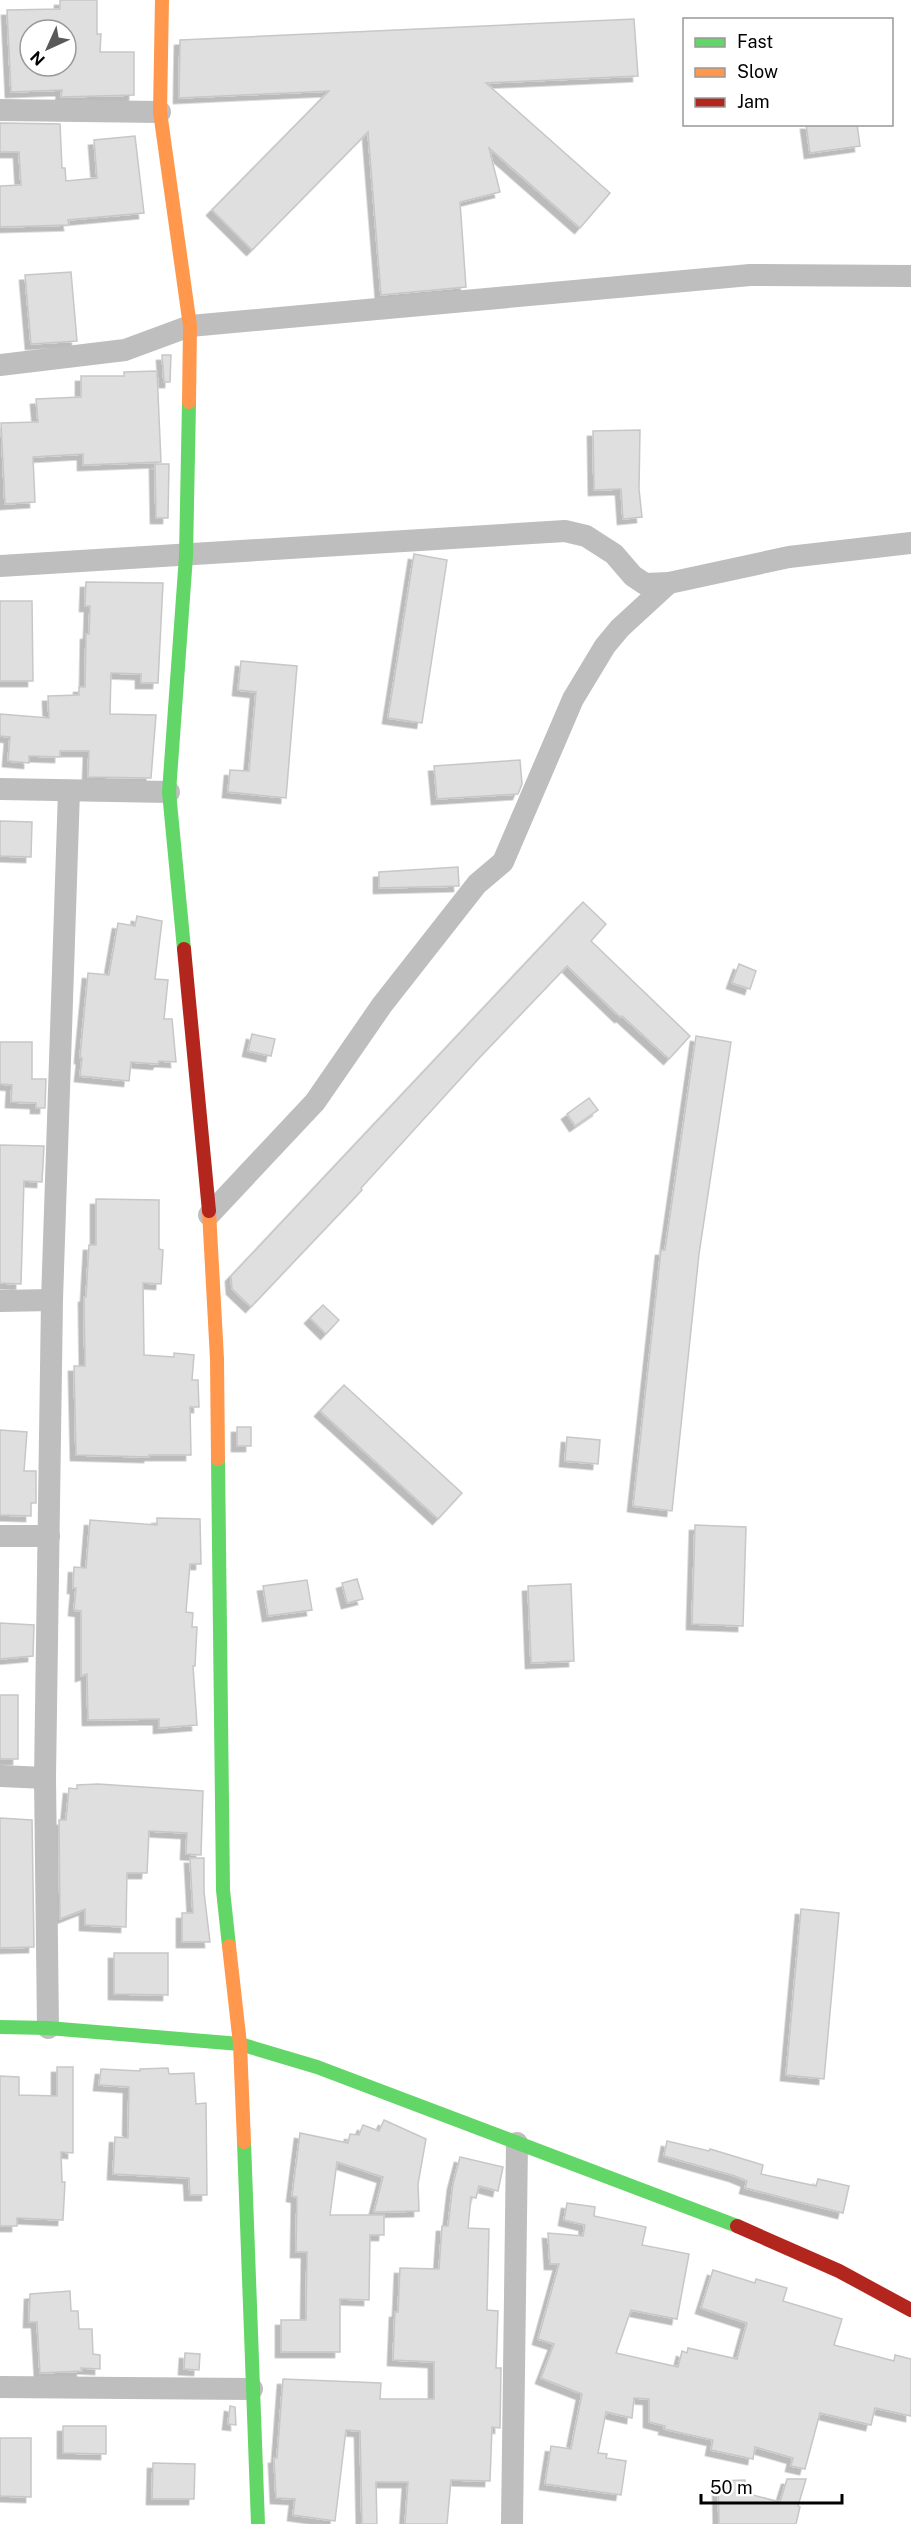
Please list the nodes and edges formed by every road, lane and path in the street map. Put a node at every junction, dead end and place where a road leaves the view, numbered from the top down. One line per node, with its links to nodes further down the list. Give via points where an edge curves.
1 (162, 0): 3 (street)
2 (0, 110): 3 (street)
3 (160, 112): 5 (street)
4 (911, 276): 5 (street, via 750,275)
5 (190, 326): 6 (street, via 125,350); 8 (street)
6 (0, 365)
7 (911, 543): 10 (street, via 789,557)
8 (186, 556): 9 (street); 10 (street, via 565,531 586,536 614,554 645,584); 13 (street)
9 (0, 566)
10 (669, 583): 14 (street, via 605,646 573,699 502,862 477,884 396,987 315,1102)
11 (0, 789): 12 (street)
12 (69, 791): 13 (street); 15 (street)
13 (169, 792): 14 (street)
14 (209, 1215): 23 (street, via 217,1359 223,1890)
15 (52, 1300): 16 (street); 18 (street)
16 (0, 1301)
17 (0, 1536): 18 (street)
18 (49, 1536): 20 (street)
19 (0, 1776): 20 (street)
20 (45, 1778): 22 (street)
21 (0, 2027): 22 (street)
22 (48, 2028): 23 (street)
23 (240, 2044): 24 (street, via 317,2067); 27 (street)
24 (517, 2143): 25 (street, via 756,2234 839,2271); 29 (street)
25 (911, 2310)
26 (0, 2387): 27 (street)
27 (252, 2390): 28 (street)
28 (258, 2524)
29 (512, 2524)

